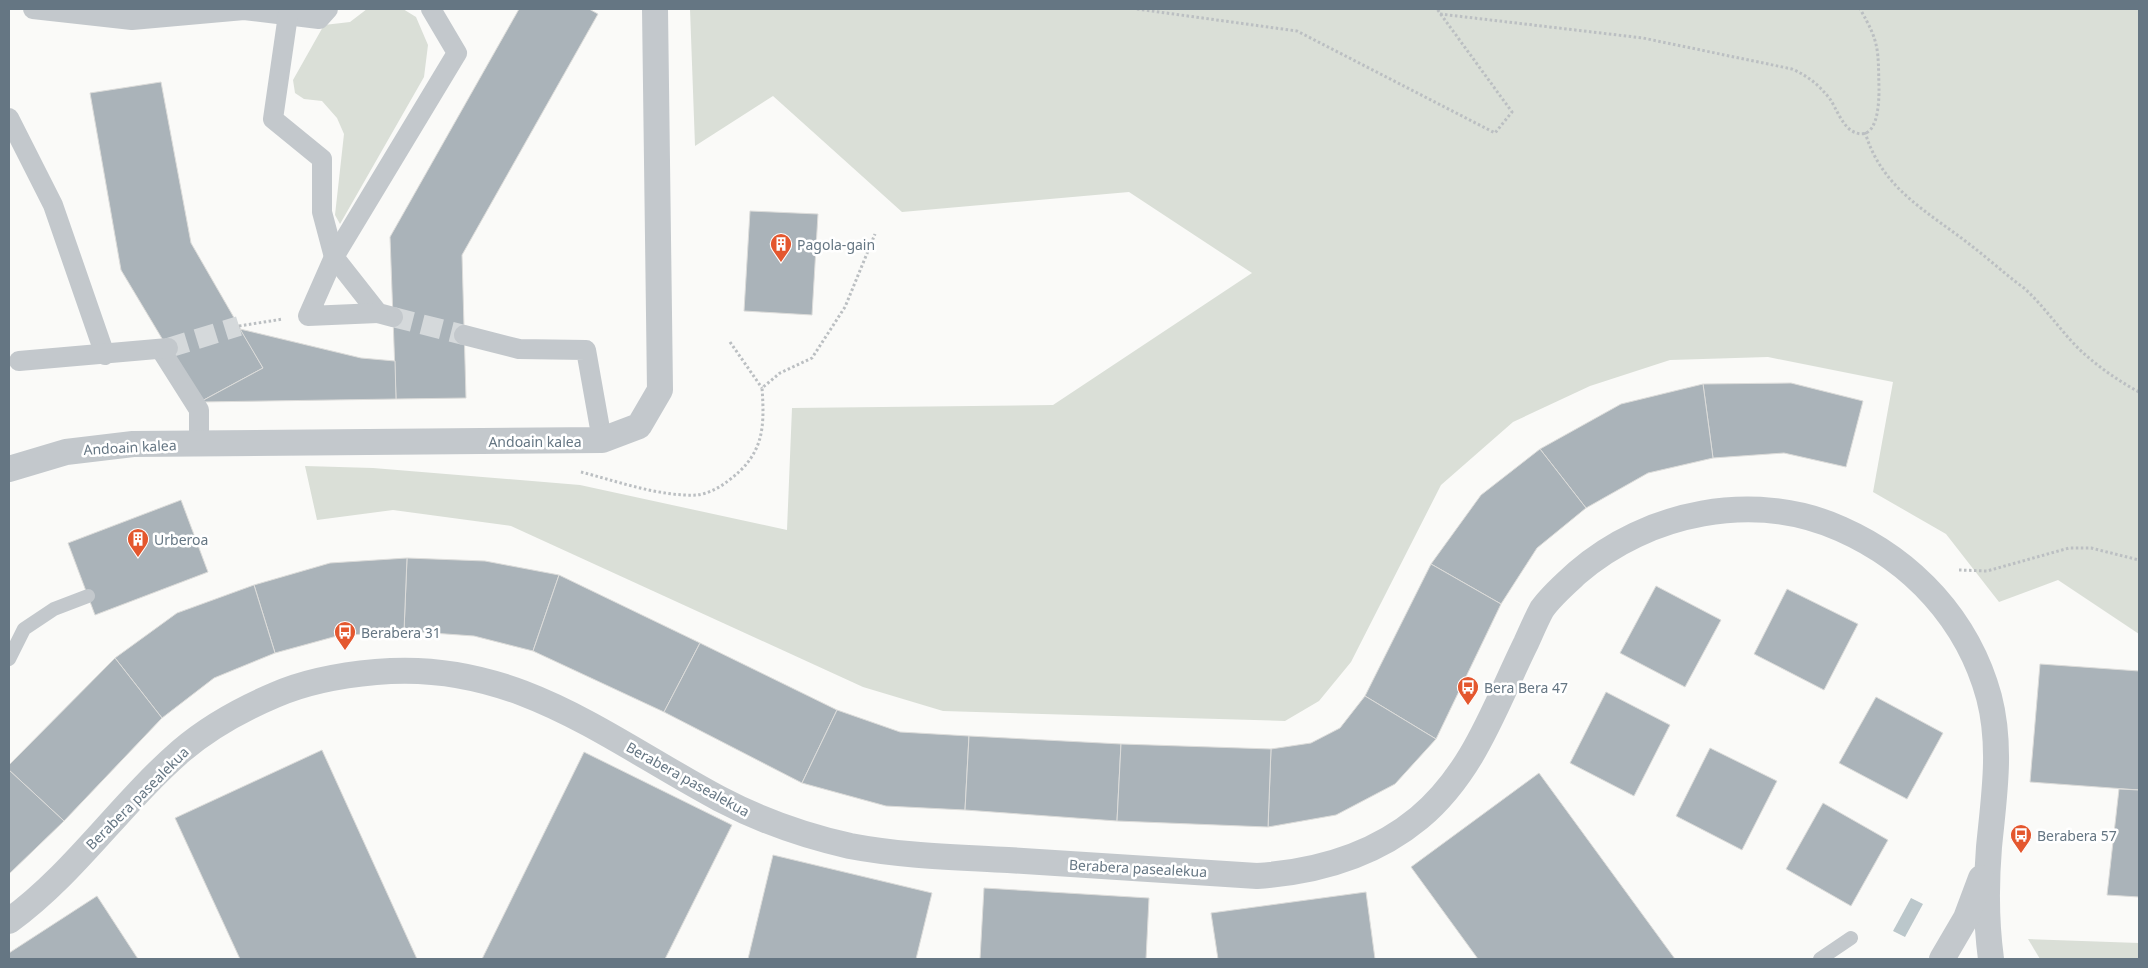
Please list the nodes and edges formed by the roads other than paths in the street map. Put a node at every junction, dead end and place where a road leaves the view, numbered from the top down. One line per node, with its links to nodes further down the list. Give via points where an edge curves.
1 (33, 9): 5 (street, via 132,20 244,10)
2 (328, 9): 5 (street, via 320,19)
3 (431, 9): 7 (street, via 457,52)
4 (655, 9): 11 (street, Andoain kalea, via 660,390 639,426)
5 (288, 15): 7 (street, via 273,120 322,159 322,212)
6 (9, 118): 9 (street, via 53,205)
7 (334, 257): 7 (street, via 308,316 385,315)
8 (464, 335): 11 (street, via 519,349 586,350)
9 (105, 355): 10 (street); 12 (street, via 165,349 199,410)
10 (19, 361)
11 (602, 440): 12 (street, Andoain kalea)
12 (199, 444): 13 (street, Andoain kalea, via 104,446 66,452)
13 (9, 469)
14 (88, 596): 15 (lane, via 54,609 24,629)
15 (9, 659)
16 (1989, 850): 17 (street, Berabera pasealekua, via 1997,765 1989,698 1963,635 1944,607 1896,560 1836,526 1773,511 1740,509 1692,516 1645,530 1616,544 1564,584 1543,609 1482,739 1443,796 1390,839 1326,867 1257,876 917,854 849,845 783,827 744,810 580,719 527,694 465,676 393,670 316,681 280,693 212,728 160,771 44,892); 20 (street, Berabera pasealekua, via 1966,918); 21 (street, Berabera pasealekua, via 1987,918)
17 (9, 921)
18 (1851, 938): 19 (lane)
19 (1820, 959)
20 (1942, 959)
21 (1991, 959)

